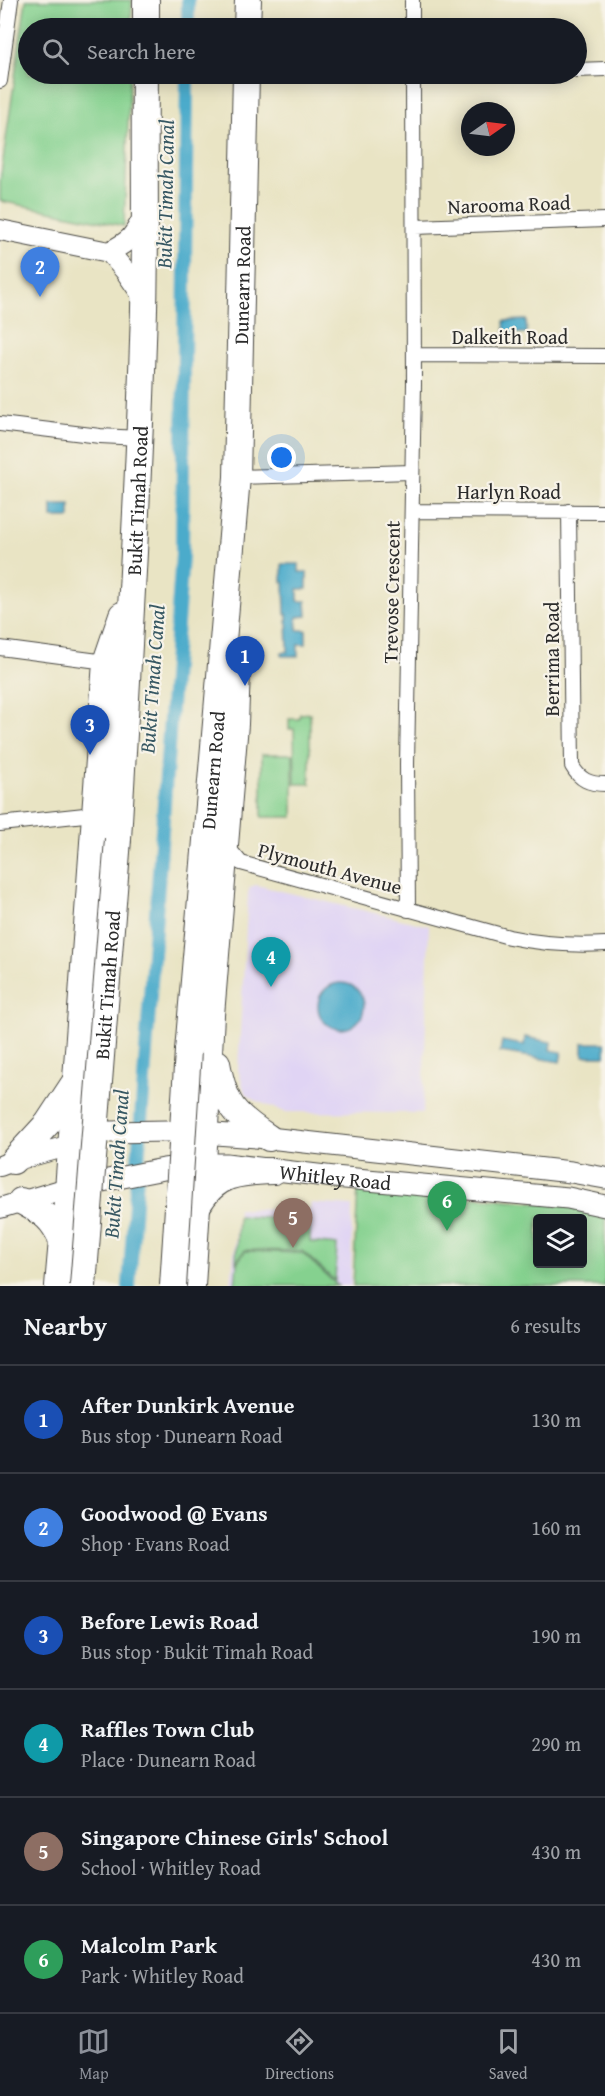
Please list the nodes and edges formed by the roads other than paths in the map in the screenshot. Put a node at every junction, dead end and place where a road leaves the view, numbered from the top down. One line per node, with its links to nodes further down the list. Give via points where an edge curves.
1 (11, 0): 10 (street)
2 (146, 0): 5 (highway)
3 (248, 0): 6 (highway)
4 (412, 0): 7 (street)
5 (146, 18)
6 (247, 18)
7 (412, 18)
8 (605, 69): 9 (street)
9 (587, 70)
10 (0, 81)
11 (145, 84): 14 (highway, Bukit Timah Road)
12 (246, 84): 25 (highway, Dunearn Road)
13 (413, 84): 16 (street, Trevose Crescent)
14 (145, 214): 18 (street, via 135,235); 19 (highway, Bukit Timah Road)
15 (605, 220): 16 (street, Narooma Road)
16 (415, 226): 20 (street, Trevose Crescent)
17 (0, 230): 18 (street)
18 (109, 252): 19 (street)
19 (144, 298): 23 (highway, Bukit Timah Road)
20 (414, 355): 21 (street, Dalkeith Road); 24 (street, Trevose Crescent)
21 (605, 356)
22 (0, 424): 23 (street)
23 (140, 438): 29 (highway, Bukit Timah Road)
24 (412, 472): 25 (street); 26 (street, Trevose Crescent)
25 (237, 477): 35 (highway, Dunearn Road, via 228,589)
26 (412, 511): 27 (street, Harlyn Road); 36 (street, Trevose Crescent)
27 (569, 511): 28 (street, Harlyn Road); 32 (street, Berrima Road, via 572,766 577,776 588,783)
28 (605, 512)
29 (133, 580): 31 (highway); 53 (highway, Bukit Timah Road, bridge, via 118,839)
30 (0, 648): 31 (street)
31 (106, 662): 33 (highway)
32 (605, 784)
33 (94, 814): 34 (street); 39 (highway)
34 (0, 824)
35 (223, 856): 36 (street, Plymouth Avenue); 38 (highway); 54 (highway, Dunearn Road, bridge, via 188,1051)
36 (408, 910): 37 (street, via 537,943)
37 (605, 944)
38 (211, 1015): 40 (highway); 41 (highway, via 217,1065 228,1104)
39 (77, 1080): 42 (highway); 43 (highway, via 48,1124)
40 (204, 1134): 41 (main road, Whitley Road); 42 (main road, Whitley Road, bridge, via 110,1132); 44 (highway)
41 (268, 1138): 46 (main road, Whitley Road)
42 (71, 1145): 43 (street); 47 (highway)
43 (6, 1164)
44 (203, 1164): 45 (main road, Whitley Road); 47 (main road, Whitley Road); 50 (highway)
45 (274, 1170): 49 (main road, Whitley Road, via 568,1198); 50 (highway, via 229,1176 213,1184)
46 (605, 1178)
47 (67, 1188): 48 (street); 51 (highway)
48 (10, 1205): 51 (highway, via 44,1214)
49 (605, 1206)
50 (197, 1207): 55 (highway)
51 (62, 1240): 52 (highway)
52 (58, 1286)
53 (83, 1286)
54 (173, 1286)
55 (192, 1286)

